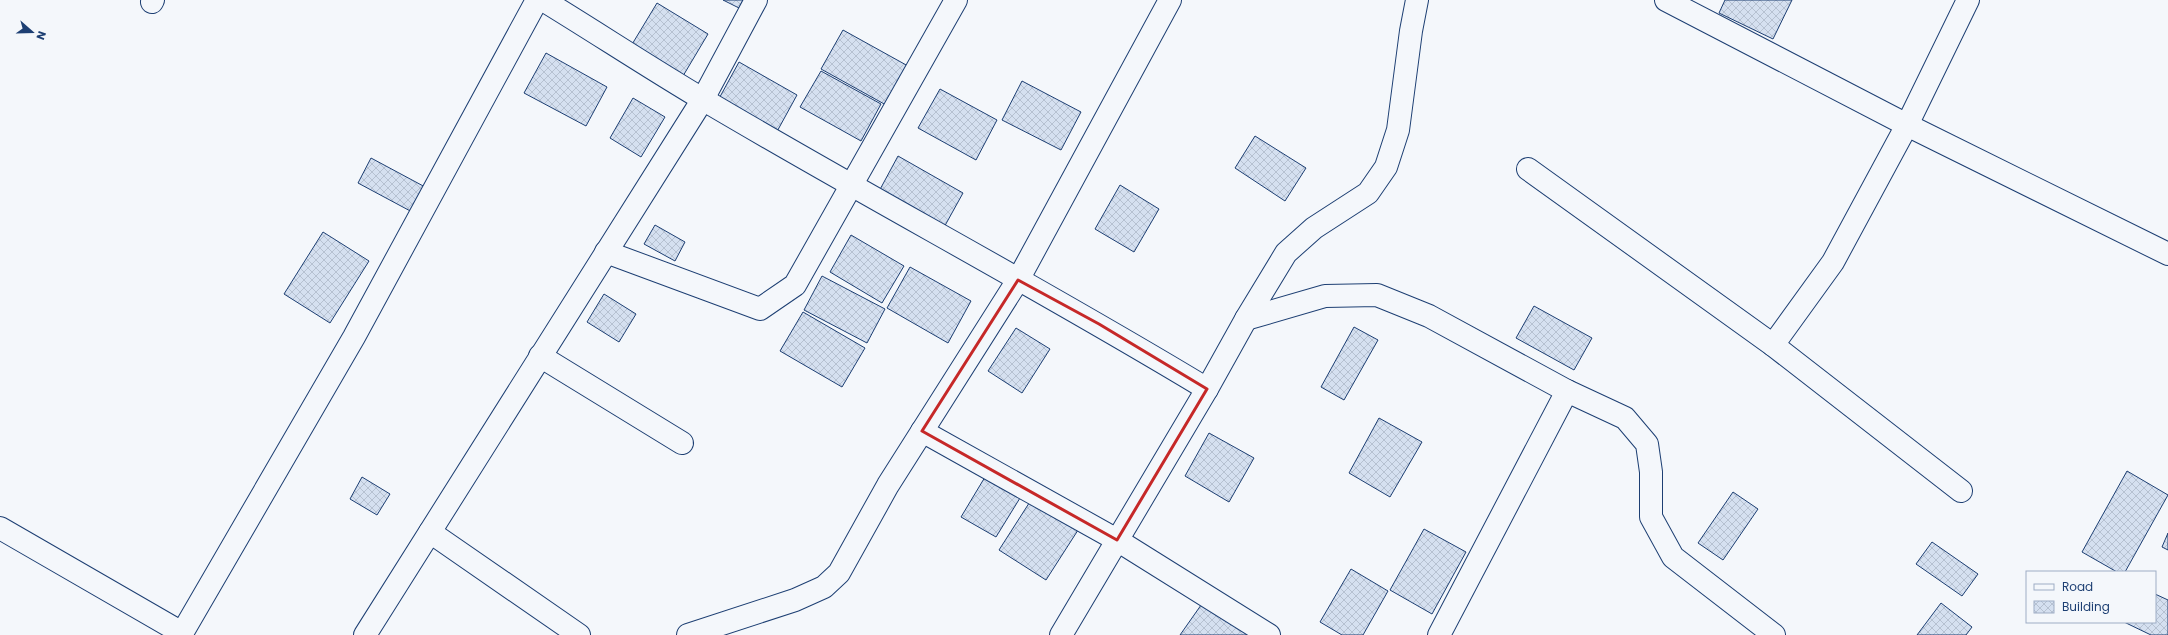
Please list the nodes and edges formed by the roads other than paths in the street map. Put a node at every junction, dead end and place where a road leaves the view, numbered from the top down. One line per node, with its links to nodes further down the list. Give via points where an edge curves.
1 (537, 0): 27 (street, via 354,337)
2 (543, 0): 9 (street)
3 (756, 0): 9 (street)
4 (956, 0): 12 (street)
5 (1170, 0): 15 (street)
6 (1417, 0): 16 (street, via 1398,130 1386,167 1368,193 1314,228 1286,253)
7 (1666, 0): 10 (street)
8 (1968, 0): 10 (street)
9 (703, 99): 12 (street); 13 (street)
10 (1907, 125): 14 (street); 17 (street, via 1833,262)
11 (1528, 169): 17 (street)
12 (851, 185): 13 (street, via 795,285 760,309); 15 (street)
13 (606, 252): 18 (street)
14 (2168, 254)
15 (1018, 280): 19 (street, via 1099,324); 21 (street)
16 (1246, 319): 19 (street); 20 (street, via 1325,296 1377,295 1429,316)
17 (1772, 345): 23 (street)
18 (540, 356): 22 (street); 25 (street)
19 (1207, 389): 26 (street)
20 (1567, 391): 33 (street); 34 (street, via 1625,418 1643,439 1647,444 1651,472 1651,517 1673,556)
21 (922, 431): 26 (street); 30 (street, via 888,485 840,573 824,588)
22 (682, 443)
23 (1961, 491)
24 (0, 528): 27 (street)
25 (430, 532): 28 (street); 29 (street)
26 (1117, 540): 31 (street); 32 (street)
27 (182, 634)
28 (365, 635)
29 (579, 635)
30 (688, 635)
31 (1061, 635)
32 (1269, 635)
33 (1439, 635)
34 (1774, 635)

